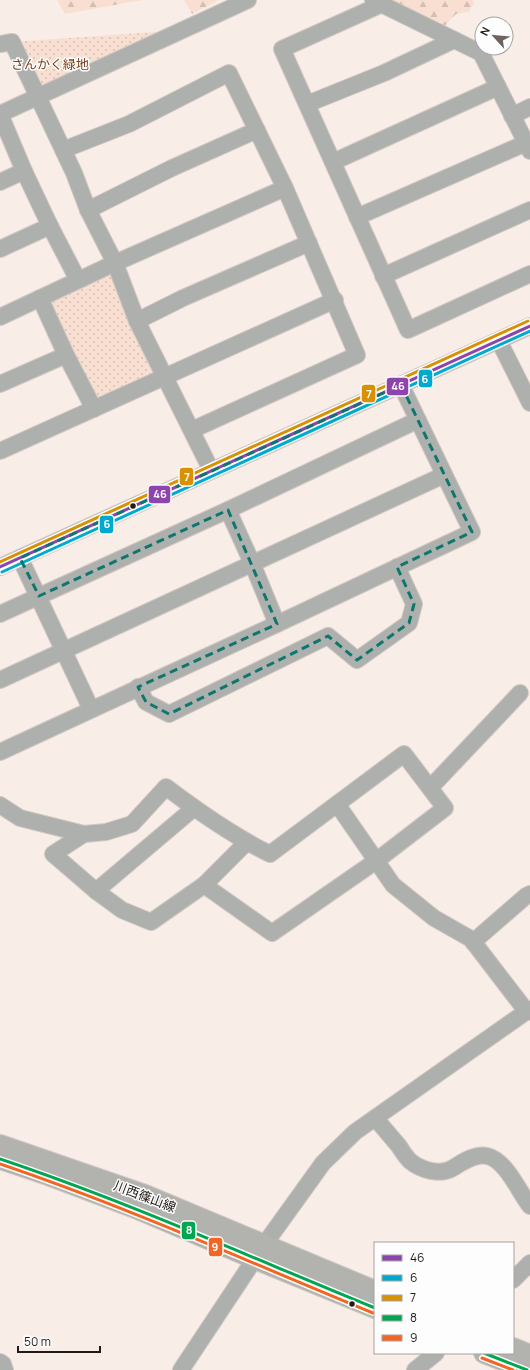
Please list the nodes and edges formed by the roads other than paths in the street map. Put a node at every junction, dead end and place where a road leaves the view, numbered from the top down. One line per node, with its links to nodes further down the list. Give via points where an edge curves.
1 (248, 0): 6 (street)
2 (377, 2): 3 (street); 7 (street, via 282,49)
3 (454, 40): 5 (street, via 481,53); 7 (street, via 384,73)
4 (0, 44): 6 (street, via 12,42)
5 (498, 87): 10 (street); 14 (street)
6 (38, 97): 9 (street); 13 (street)
7 (307, 104): 14 (street)
8 (530, 107): 10 (street)
9 (0, 114): 15 (street)
10 (512, 116): 12 (street)
11 (257, 130): 13 (street, via 229,73 129,124); 17 (street); 18 (street, via 172,168)
12 (528, 147): 20 (street)
13 (63, 150): 18 (street)
14 (333, 162): 20 (street)
15 (24, 171): 16 (street); 21 (street)
16 (0, 182)
17 (285, 188): 22 (street); 24 (street)
18 (88, 210): 24 (street)
19 (530, 210): 26 (street)
20 (357, 217): 26 (street)
21 (50, 226): 23 (street); 27 (street)
22 (309, 243): 29 (street); 31 (street)
23 (0, 249)
24 (115, 263): 27 (street); 31 (street)
25 (530, 274): 26 (street, via 408,330)
26 (383, 276)
27 (78, 280): 28 (street)
28 (40, 298): 30 (street); 34 (street)
29 (334, 300): 36 (street); 42 (street, via 358,355)
30 (0, 316)
31 (137, 321): 36 (street)
32 (530, 326): 33 (street)
33 (499, 340): 35 (street); 38 (street)
34 (66, 355): 37 (street); 40 (street)
35 (524, 374): 39 (street)
36 (165, 377): 40 (street); 42 (street)
37 (0, 384)
38 (401, 385): 41 (street); 44 (street)
39 (530, 403)
40 (94, 409): 43 (street)
41 (418, 420): 45 (street); 46 (street)
42 (192, 430): 44 (street)
43 (0, 451)
44 (211, 470): 47 (street)
45 (444, 476): 48 (street); 49 (street, via 472,532)
46 (228, 510): 48 (street); 51 (street)
47 (20, 558): 50 (street); 51 (street)
48 (252, 563): 53 (street); 54 (street)
49 (397, 567): 53 (street); 56 (street, via 414,604 409,623 357,660 328,636 169,714 146,702)
50 (0, 568)
51 (39, 596): 52 (street); 54 (street)
52 (0, 614)
53 (277, 624): 56 (street)
54 (64, 651): 55 (street); 58 (street)
55 (0, 680)
56 (138, 687): 58 (street)
57 (520, 693): 60 (street)
58 (91, 709): 59 (street)
59 (0, 752)
60 (430, 788): 62 (street, via 404,754); 66 (street, via 445,808)
61 (0, 804): 64 (street, via 20,818)
62 (337, 804): 65 (street, via 270,854); 66 (street)
63 (194, 808): 64 (street, via 166,787 132,824 106,832); 65 (street); 68 (street)
64 (84, 834): 68 (street, via 53,854)
65 (247, 842): 67 (street)
66 (376, 861): 67 (street, via 272,933); 70 (street, via 393,885 434,918)
67 (204, 885): 68 (street, via 151,922 122,910)
68 (96, 891)
69 (530, 894): 70 (street)
70 (474, 942): 71 (street)
71 (528, 1010): 72 (street)
72 (375, 1118): 75 (street, via 410,1160 422,1168 447,1172 477,1156 488,1156 500,1163 512,1177); 76 (street, via 355,1132 323,1163)
73 (0, 1145): 76 (main road, 川西篠山線, via 144,1195)
74 (0, 1159): 76 (main road, 川西篠山線)
75 (530, 1206)
76 (259, 1252): 79 (main road, 川西篠山線); 80 (main road, 川西篠山線); 87 (street)
77 (530, 1263): 78 (street)
78 (514, 1279)
79 (374, 1291)
80 (374, 1308)
81 (514, 1349): 85 (main road)
82 (435, 1354): 88 (street)
83 (488, 1354): 85 (main road)
84 (0, 1362): 86 (street)
85 (526, 1364)
86 (6, 1370)
87 (181, 1370)
88 (415, 1370)

